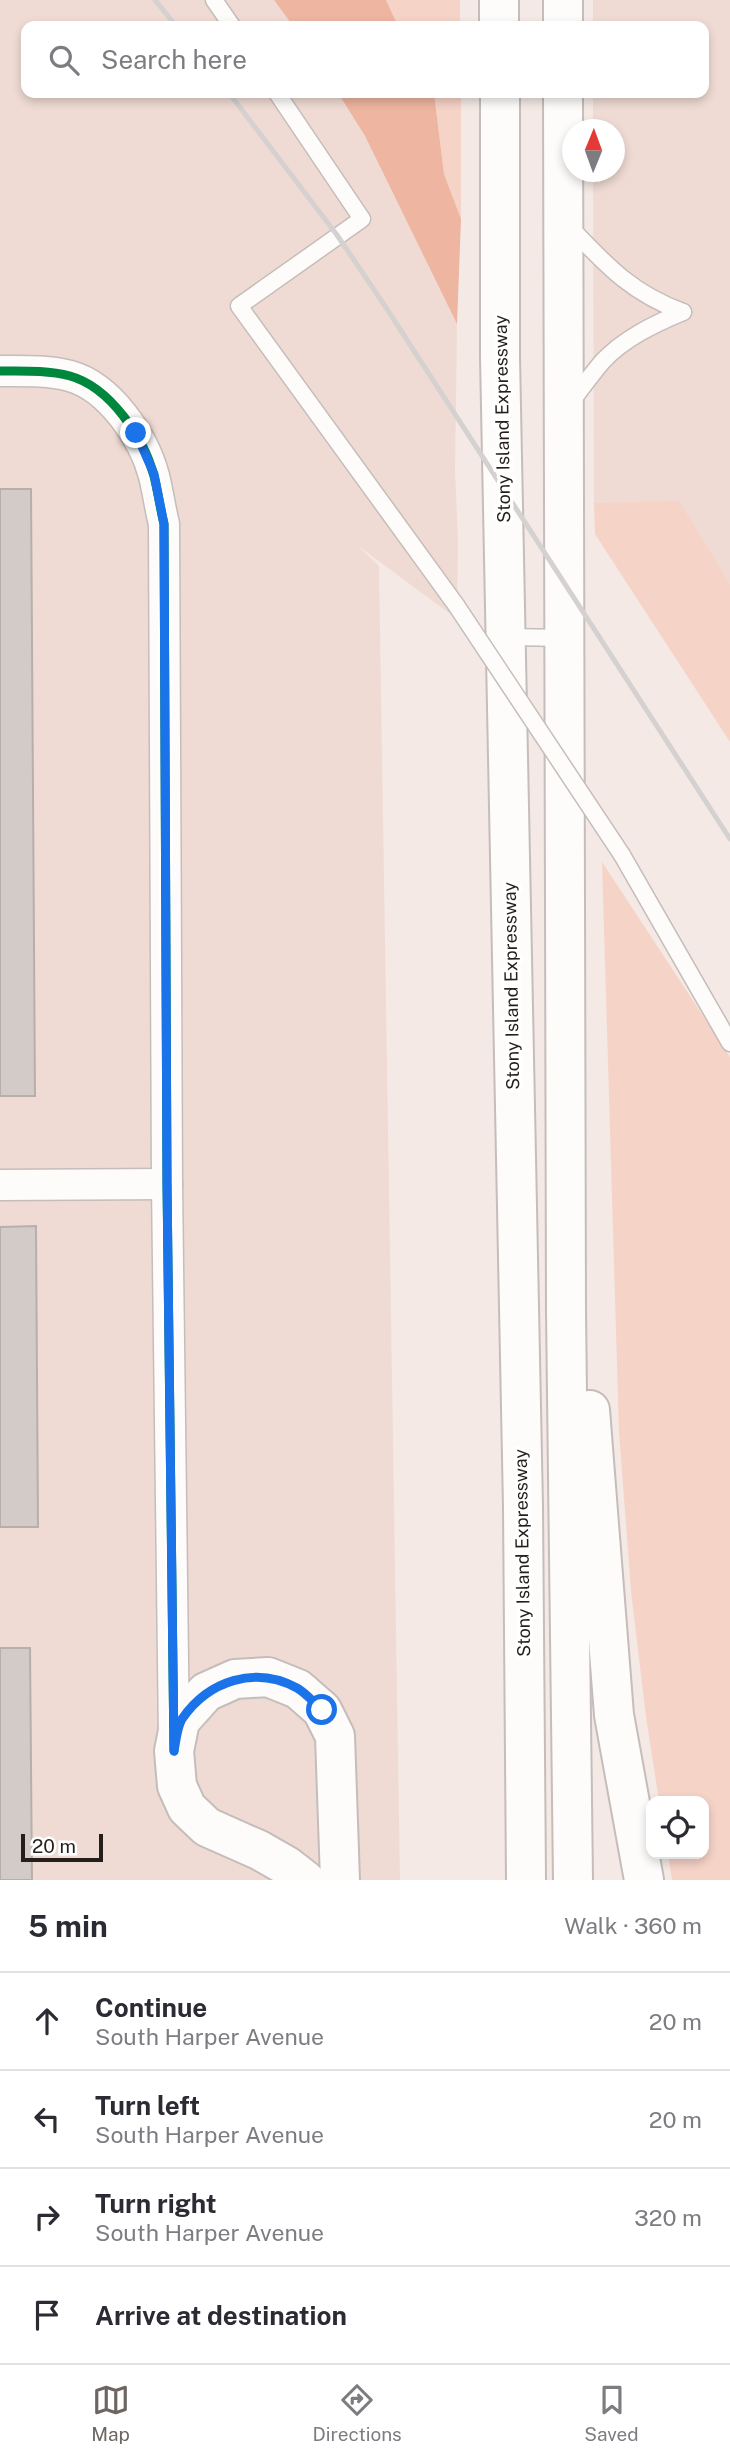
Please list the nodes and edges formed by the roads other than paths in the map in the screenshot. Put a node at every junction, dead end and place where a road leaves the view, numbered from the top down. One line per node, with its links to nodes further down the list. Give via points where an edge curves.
1 (214, 0): 4 (lane)
2 (499, 0): 5 (main road)
3 (563, 0): 6 (main road)
4 (229, 21)
5 (499, 21)
6 (563, 21)
7 (280, 98): 15 (lane, bridge, via 362,219 239,306 456,606 622,855)
8 (500, 98): 13 (main road, Stony Island Expressway)
9 (564, 98): 10 (main road)
10 (564, 221): 12 (main road); 12 (lane, via 608,268 635,289 683,312 656,323 604,360)
11 (0, 371): 16 (street, via 70,376 93,386 136,433 154,474 164,524)
12 (565, 409): 14 (main road)
13 (505, 637): 14 (lane); 19 (main road, Stony Island Expressway)
14 (566, 638): 18 (main road)
15 (730, 1042)
16 (167, 1184): 17 (street); 20 (street)
17 (0, 1185)
18 (566, 1312): 25 (main road); 26 (main road, via 591,1414 614,1715)
19 (523, 1507): 23 (main road, via 500,1588); 24 (main road, Stony Island Expressway)
20 (174, 1751): 21 (main road, via 177,1786 187,1808 207,1827 259,1850); 22 (main road, via 180,1721 206,1692 234,1679 268,1676 298,1689 322,1710 335,1736)
21 (305, 1880)
22 (340, 1880)
23 (502, 1880)
24 (526, 1880)
25 (573, 1880)
26 (644, 1880)

